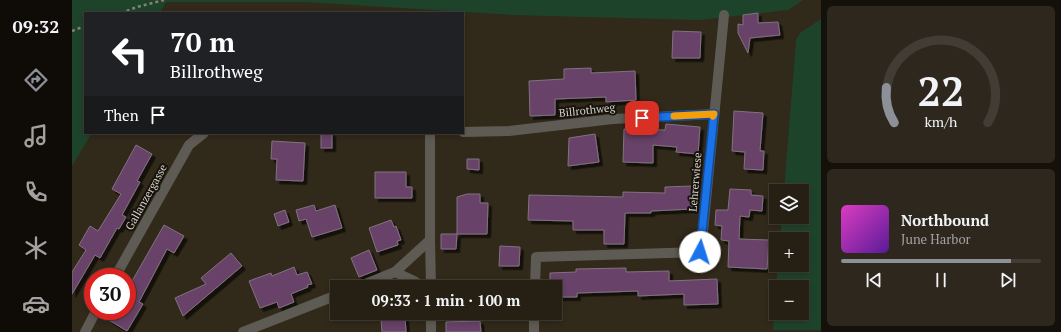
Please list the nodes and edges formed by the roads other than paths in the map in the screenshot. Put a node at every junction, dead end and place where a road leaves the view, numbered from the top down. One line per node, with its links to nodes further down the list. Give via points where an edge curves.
1 (724, 14): 2 (street, Lehrerwiese)
2 (714, 114): 3 (street, Billrothweg, via 613,119 509,131); 12 (street, Lehrerwiese, via 700,252 536,256)
3 (464, 132)
4 (203, 134): 7 (street, Gallanzergasse, via 189,145)
5 (430, 134): 6 (street)
6 (430, 240): 8 (street); 11 (street)
7 (120, 268)
8 (395, 272): 9 (street); 10 (street)
9 (375, 280)
10 (412, 280)
11 (431, 280)
12 (535, 280)
13 (330, 298): 18 (street)
14 (91, 320): 17 (street)
15 (431, 320): 19 (street)
16 (534, 320): 20 (street)
17 (84, 332)
18 (244, 332)
19 (431, 332)
20 (534, 332)

